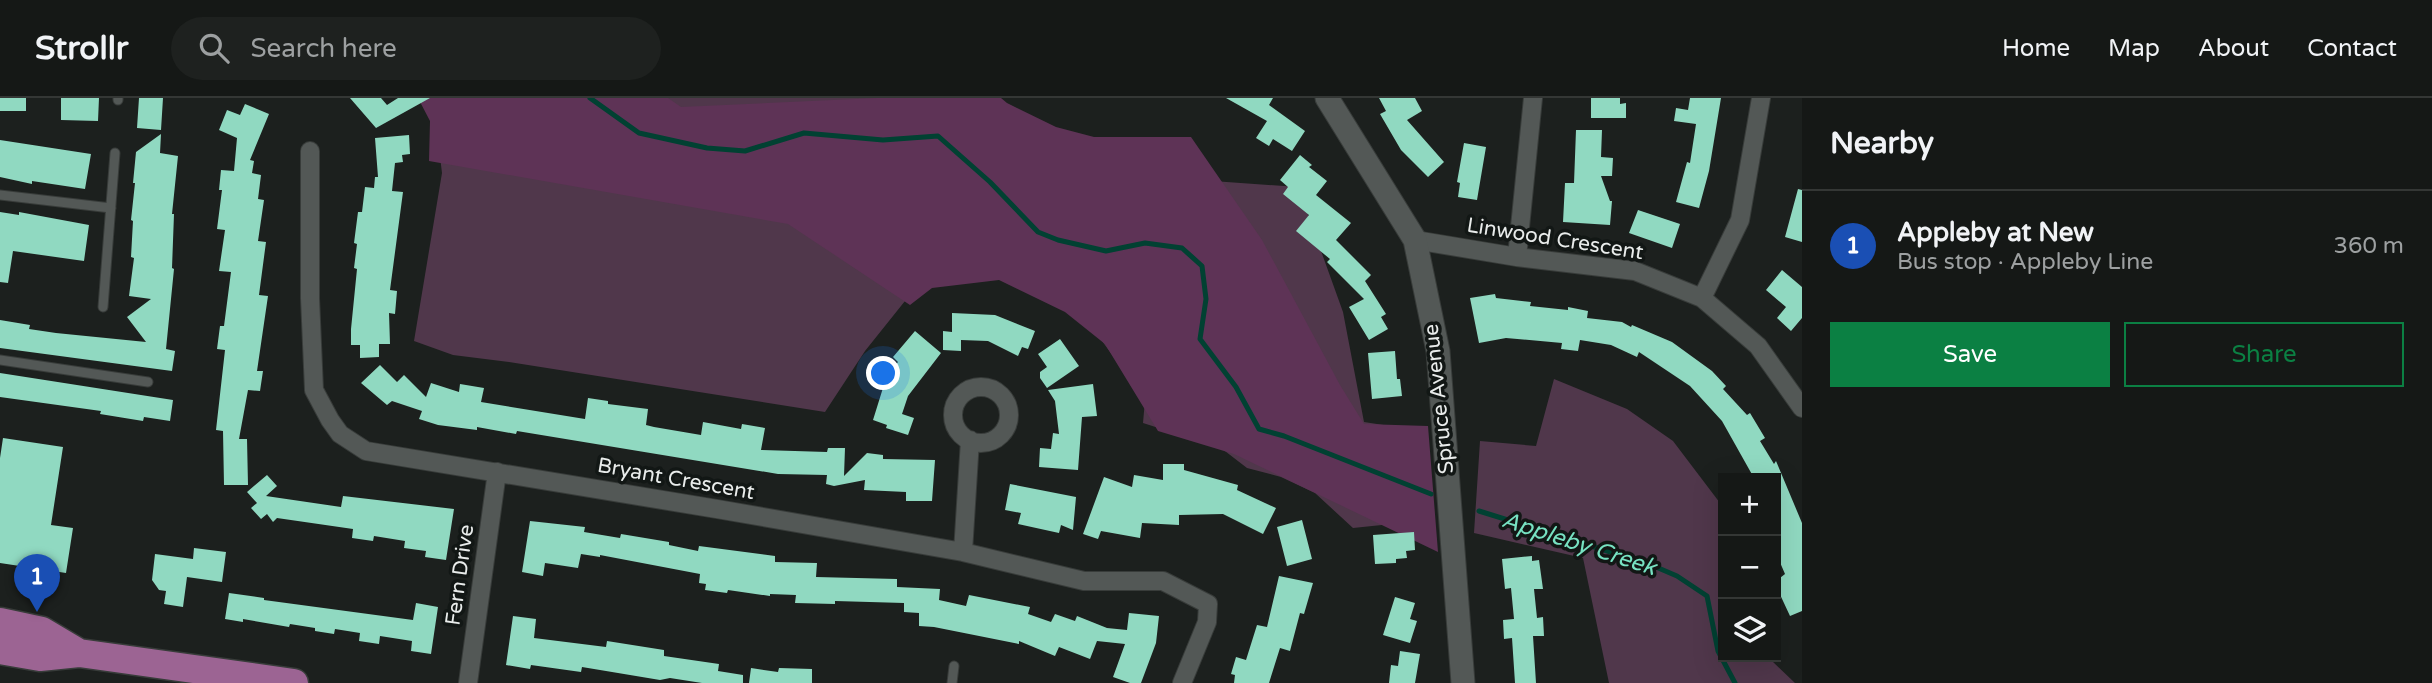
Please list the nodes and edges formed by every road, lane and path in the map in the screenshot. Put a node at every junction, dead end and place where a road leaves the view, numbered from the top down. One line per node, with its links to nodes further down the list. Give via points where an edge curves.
1 (1327, 98): 8 (street, Spruce Avenue)
2 (1533, 98): 9 (street)
3 (1761, 98): 10 (street, via 1740,220)
4 (310, 151): 16 (street, Bryant Crescent, via 314,390 330,420 340,434 366,451)
5 (115, 153): 7 (lane)
6 (0, 195): 7 (lane)
7 (111, 208): 11 (lane)
8 (1415, 240): 9 (street, Linwood Crescent); 26 (street, Spruce Avenue, via 1438,351)
9 (1517, 257): 10 (street, Linwood Crescent, via 1635,271)
10 (1702, 298): 14 (street, Linwood Crescent, via 1758,345)
11 (103, 307)
12 (0, 360): 13 (lane)
13 (148, 382)
14 (1802, 408)
15 (970, 440): 17 (street)
16 (497, 472): 17 (street, Bryant Crescent); 23 (street, Fern Drive)
17 (963, 552): 25 (street, Bryant Crescent, via 1084,581 1163,581 1208,604 1207,622)
18 (0, 622): 20 (main road, via 42,631)
19 (0, 650): 20 (main road, via 40,657)
20 (79, 653): 22 (main road)
21 (954, 666): 24 (lane)
22 (294, 683)
23 (468, 683)
24 (952, 683)
25 (1182, 683)
26 (1463, 683)

